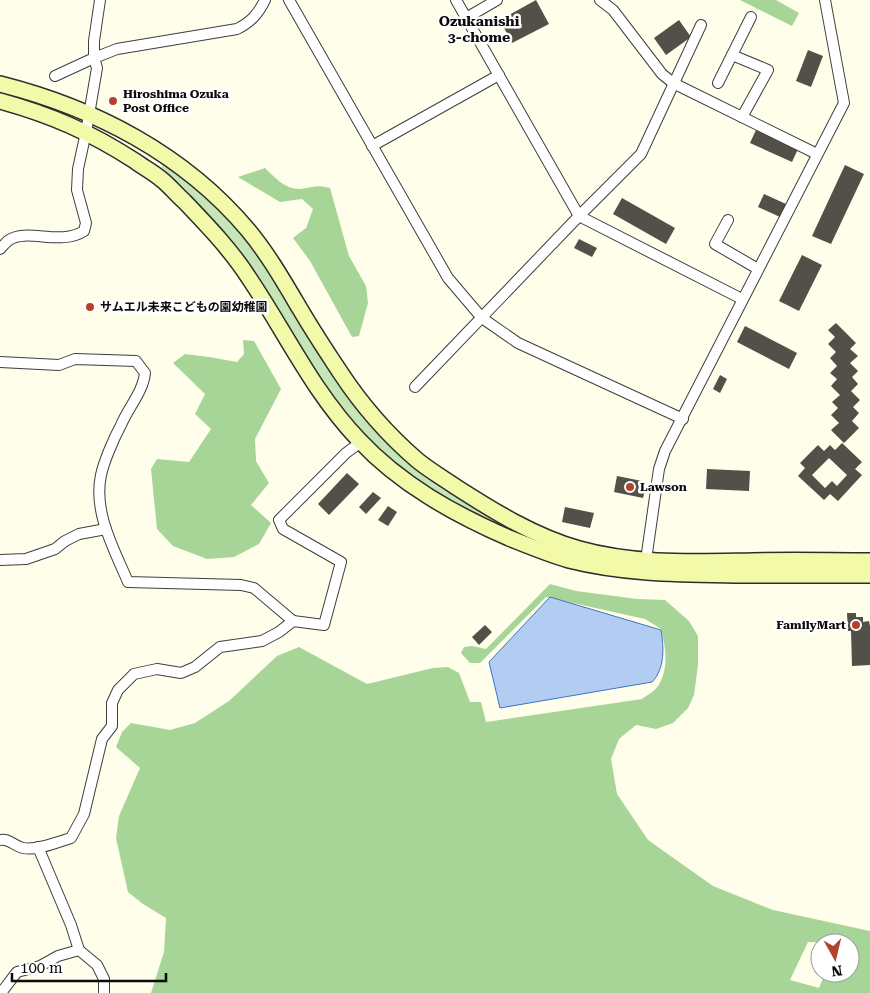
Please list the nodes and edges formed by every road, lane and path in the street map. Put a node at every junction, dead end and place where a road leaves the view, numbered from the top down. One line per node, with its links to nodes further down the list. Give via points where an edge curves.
1 (100, 0): 12 (street)
2 (265, 0): 12 (street, via 250,22 236,29 117,49)
3 (289, 0): 22 (street)
4 (456, 0): 9 (street)
5 (496, 0): 9 (street)
6 (600, 0): 15 (street, via 613,10 662,74)
7 (825, 0): 23 (street, via 844,103)
8 (751, 17): 11 (street)
9 (466, 18): 13 (street)
10 (701, 25): 15 (street)
11 (732, 55): 16 (street); 20 (street, via 768,70)
12 (94, 58): 14 (street); 19 (street, via 96,68)
13 (499, 75): 22 (street); 24 (street)
14 (55, 76)
15 (673, 83): 20 (street); 24 (street, via 641,154)
16 (718, 83)
17 (0, 84): 19 (street)
18 (0, 101): 21 (street, via 58,119)
19 (88, 113): 21 (street); 36 (street, via 172,160 212,192 248,230 277,270 342,375 366,407 418,461 494,512 542,536 588,551)
20 (742, 117): 23 (street)
21 (86, 132): 26 (street, via 77,190 86,224 84,231 76,236 58,238 25,236 10,239); 33 (street, via 161,178 203,221 249,277 316,387)
22 (372, 146): 29 (street, via 448,278)
23 (817, 154): 27 (street)
24 (578, 216): 28 (street); 29 (street)
25 (728, 220): 27 (street, via 715,244)
26 (0, 249)
27 (758, 269): 28 (street)
28 (742, 299): 32 (street)
29 (482, 318): 31 (street); 32 (street, via 518,344)
30 (0, 362): 34 (street, via 59,365 75,359 136,361 145,373 144,382 120,425 101,475 100,497)
31 (415, 388)
32 (683, 419): 36 (street, via 659,469)
33 (361, 442): 38 (street, via 405,481 439,503 483,526 569,560 615,569 678,574); 39 (street, via 279,520 283,529 341,562 324,625)
34 (106, 529): 35 (street, via 79,534 55,549 26,560); 39 (street, via 128,582 254,588)
35 (0, 560)
36 (646, 560): 37 (street)
37 (870, 561)
38 (870, 575)
39 (293, 621): 41 (street, via 262,641 220,647 195,667 181,673 157,669 134,674 118,690 112,703 112,726 102,739 84,814 71,838)
40 (0, 840): 41 (street, via 5,839 23,848)
41 (38, 847): 42 (street, via 72,925)
42 (79, 950): 43 (street, via 17,972); 44 (street, via 97,965 104,979)
43 (1, 993)
44 (104, 993)

